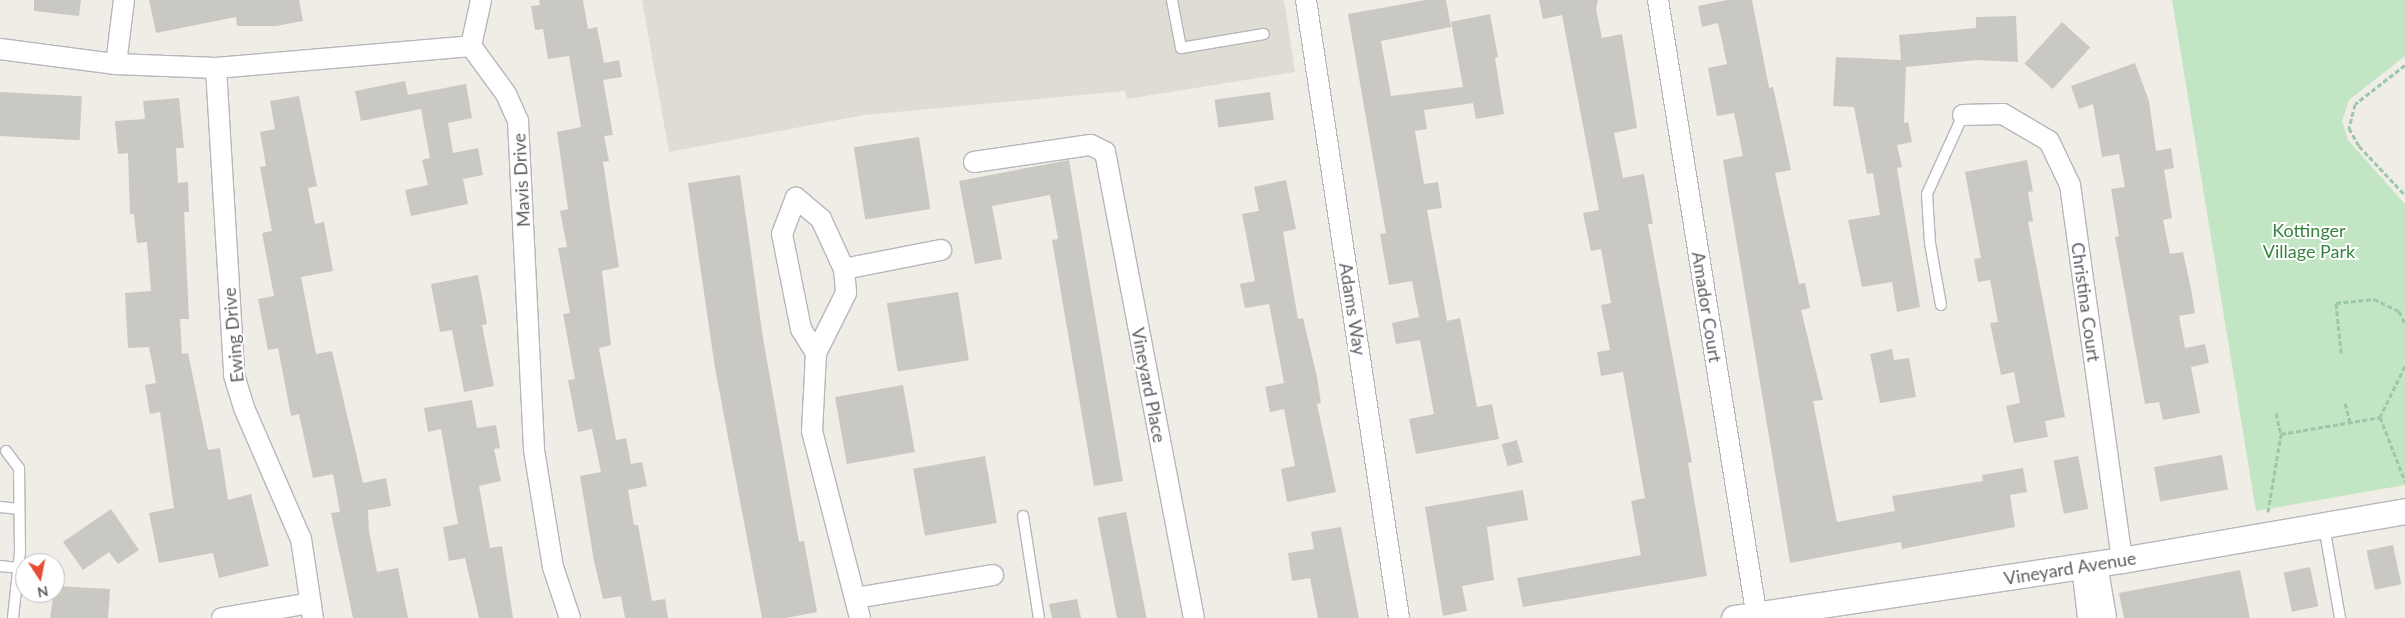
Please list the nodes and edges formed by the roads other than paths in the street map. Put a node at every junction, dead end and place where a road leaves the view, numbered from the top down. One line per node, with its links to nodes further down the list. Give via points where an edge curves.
1 (124, 0): 9 (street)
2 (481, 0): 7 (street)
3 (1172, 0): 6 (lane, via 1181,48)
4 (1306, 0): 39 (street, Adams Way)
5 (1658, 0): 32 (street, Amador Court)
6 (1264, 34)
7 (471, 46): 10 (street); 35 (street, Mavis Drive, via 506,94 518,121 534,450 553,567)
8 (0, 49): 9 (street)
9 (116, 64): 10 (street)
10 (216, 68): 31 (street, Ewing Drive, via 234,375 244,408 300,539)
11 (1963, 115): 15 (lane, via 1927,194 1930,243); 24 (street, Christina Court, via 2003,114 2049,141 2070,185)
12 (974, 162): 38 (street, Vineyard Place, via 1091,145 1105,152)
13 (941, 250): 14 (street)
14 (844, 269): 16 (street, via 846,293); 16 (street, via 821,219 796,198 782,234 802,328)
15 (1941, 305)
16 (816, 353): 30 (street, via 812,431 827,503)
17 (6, 451): 19 (lane, via 19,468)
18 (0, 507): 19 (lane)
19 (19, 509): 23 (lane)
20 (2405, 511): 22 (street, Vineyard Avenue)
21 (1023, 516): 37 (lane)
22 (2324, 526): 24 (street, Vineyard Avenue); 42 (lane)
23 (18, 553)
24 (2122, 560): 25 (street, Vineyard Avenue)
25 (2090, 565): 32 (street, Vineyard Avenue); 40 (street); 41 (street)
26 (0, 566): 27 (lane)
27 (15, 568)
28 (993, 575): 30 (street)
29 (15, 598): 33 (lane)
30 (856, 598): 36 (street)
31 (312, 611): 34 (street)
32 (1749, 617)
33 (13, 618)
34 (222, 618)
35 (570, 618)
36 (860, 618)
37 (1039, 618)
38 (1194, 618)
39 (1399, 618)
40 (2088, 618)
41 (2106, 618)
42 (2340, 618)

